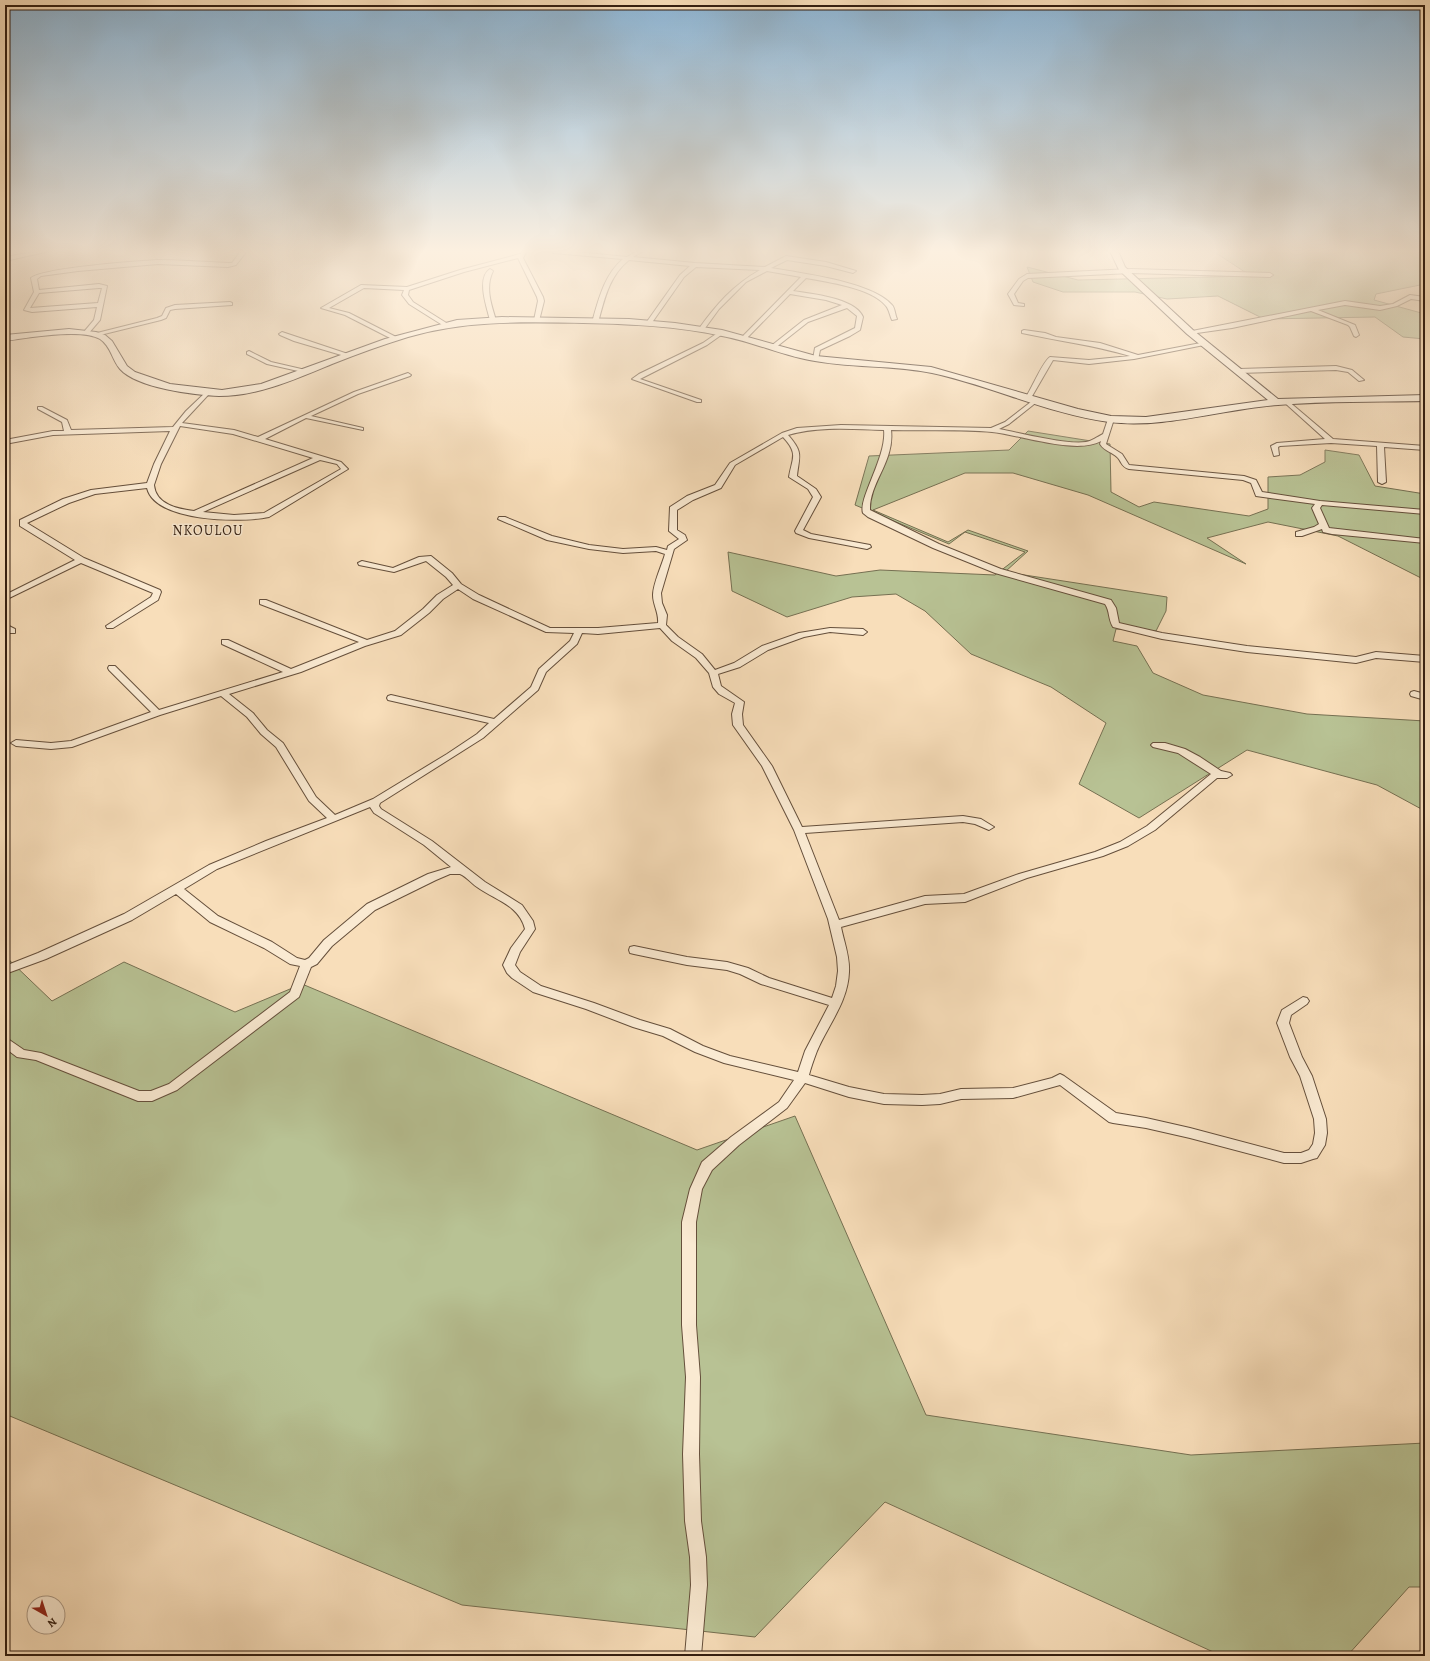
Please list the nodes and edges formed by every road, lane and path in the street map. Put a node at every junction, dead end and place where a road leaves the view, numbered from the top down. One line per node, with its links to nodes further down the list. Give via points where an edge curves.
1 (91, 329): 15 (street)
2 (119, 329): 17 (street)
3 (375, 329): 22 (street)
4 (433, 329): 22 (street)
5 (691, 329): 12 (street)
6 (753, 329): 21 (street)
7 (796, 329): 24 (street)
8 (858, 329): 28 (street, via 847,337 827,342 817,349)
9 (1186, 329): 14 (street)
10 (1214, 329): 14 (street)
11 (1354, 329): 19 (street)
12 (701, 330): 16 (street)
13 (1024, 332): 27 (street, via 1100,345)
14 (1190, 332): 23 (street)
15 (86, 333): 17 (street); 20 (street)
16 (721, 333): 21 (street); 36 (street, via 705,344 635,379)
17 (96, 334): 33 (street, via 104,338 124,368 134,375 176,388)
18 (282, 334): 26 (street)
19 (1356, 335)
20 (5, 338)
21 (744, 338): 24 (street)
22 (396, 339): 26 (street)
23 (1206, 344): 27 (street); 30 (street)
24 (773, 347): 28 (street)
25 (249, 353): 29 (street, via 269,363)
26 (348, 355): 29 (street)
27 (1140, 356): 35 (street, via 1089,362 1052,358)
28 (816, 359): 35 (street, via 931,370)
29 (307, 371): 33 (street, via 255,388 223,393)
30 (1239, 372): 32 (street, via 1336,368 1350,371); 37 (street)
31 (408, 376): 40 (street, via 356,393)
32 (1361, 380)
33 (207, 392): 42 (street)
34 (1425, 398): 38 (street)
35 (1032, 399): 41 (street); 45 (street, via 1003,426)
36 (699, 401)
37 (1276, 402): 38 (street); 41 (street, via 1146,420)
38 (1287, 402): 50 (street)
39 (40, 408): 46 (street, via 65,421)
40 (305, 416): 44 (street); 49 (street)
41 (1111, 419): 48 (street)
42 (177, 426): 46 (street); 49 (street, via 234,432); 57 (street, via 156,466)
43 (887, 428): 45 (street); 47 (street, via 830,427); 80 (street, via 885,454 866,501 866,510 871,515 936,546 998,571 1108,602 1112,606 1113,621 1116,625 1162,636 1293,654 1356,660 1376,654)
44 (361, 429)
45 (992, 430): 48 (street, via 1079,444 1094,442)
46 (68, 432): 51 (street)
47 (784, 434): 65 (street, via 796,452 793,477 817,494 799,531 809,536); 66 (street, via 732,464 718,486 690,498 674,509 673,531 683,540 671,548)
48 (1106, 435): 58 (street, via 1103,444 1106,448 1120,455 1126,466 1131,468 1244,478 1257,484 1259,494)
49 (259, 439): 55 (street)
50 (1330, 441): 52 (street); 54 (street, via 1279,444 1274,446)
51 (5, 442)
52 (1380, 444): 53 (street); 56 (street)
53 (1425, 448)
54 (1276, 455)
55 (320, 457): 60 (street); 60 (street, via 339,463 345,469 266,515 247,518)
56 (1382, 482)
57 (150, 485): 60 (street, via 151,493 168,508); 67 (street, via 94,492 66,500 23,522)
58 (1320, 503): 59 (street); 62 (street, via 1316,508)
59 (1425, 512)
60 (195, 513)
61 (502, 519): 66 (street, via 550,538 589,547 656,549)
62 (1323, 525): 63 (street); 64 (street, via 1326,530 1332,532)
63 (1299, 534)
64 (1425, 541)
65 (867, 547)
66 (669, 553): 72 (street, via 657,593 663,615)
67 (81, 560): 70 (street); 74 (street, via 157,592 155,598)
68 (362, 563): 69 (street, via 394,570 428,558)
69 (458, 586): 76 (street, via 486,603 531,620 543,628); 79 (street, via 440,596 402,631 388,638)
70 (5, 598)
71 (263, 602): 79 (street)
72 (662, 625): 76 (street); 83 (street, via 676,639 693,650)
73 (5, 626): 75 (street)
74 (110, 626)
75 (12, 631)
76 (579, 631): 89 (street, via 574,642 542,671 535,688)
77 (863, 632): 83 (street, via 830,630 802,635 765,648 737,665)
78 (225, 642): 82 (street)
79 (366, 642): 82 (street)
80 (1425, 659)
81 (112, 668): 88 (street)
82 (290, 672): 84 (street)
83 (713, 673): 95 (street, via 717,687 740,702 738,725 767,766)
84 (223, 694): 88 (street); 93 (street, via 250,715 264,732 280,745 312,799)
85 (1414, 694): 86 (street)
86 (1425, 697)
87 (391, 698): 89 (street)
88 (157, 713): 90 (street, via 72,744)
89 (495, 722): 92 (street, via 480,736 450,756)
90 (16, 744)
91 (1156, 745): 98 (street, via 1166,745 1223,774 1178,804 1151,828 1124,844 965,898 925,900)
92 (376, 801): 93 (street); 96 (street, via 374,806 377,811 428,843)
93 (334, 819): 97 (street, via 213,867)
94 (989, 827): 95 (street, via 977,821 963,819)
95 (799, 830): 98 (street)
96 (461, 870): 100 (street, via 432,877 371,907 328,943 313,961); 105 (street, via 515,906 529,919 530,929 509,964 516,976 537,989 666,1032 728,1060)
97 (176, 888): 100 (street, via 214,919 268,945 294,961); 101 (street, via 128,917)
98 (834, 925): 103 (street, via 844,972)
99 (634, 950): 103 (street, via 687,962 727,966)
100 (306, 964): 104 (street, via 295,994 173,1087 152,1096 138,1096 37,1056 21,1054)
101 (7, 971)
102 (1303, 1002): 105 (street, via 1286,1013 1283,1023 1306,1076 1320,1119 1319,1145 1313,1154 1301,1158 1284,1158 1190,1133 1114,1118 1060,1079 1013,1093 961,1094 922,1100 879,1098 849,1092)
103 (835, 1003): 105 (street, via 811,1051)
104 (5, 1042)
105 (802, 1077): 106 (street, via 783,1105 707,1166 696,1189 688,1222 689,1325 693,1377 693,1521 699,1585)
106 (693, 1656)

